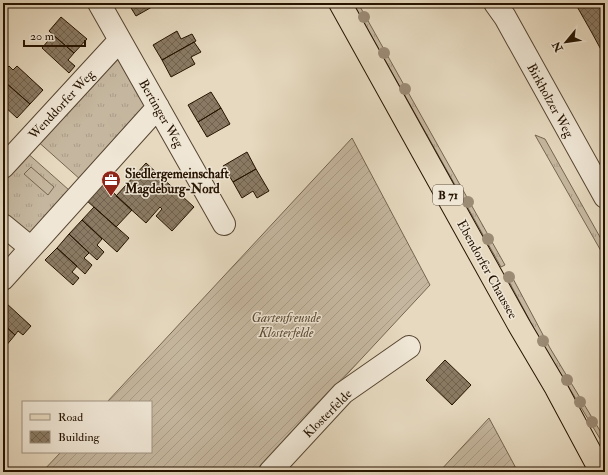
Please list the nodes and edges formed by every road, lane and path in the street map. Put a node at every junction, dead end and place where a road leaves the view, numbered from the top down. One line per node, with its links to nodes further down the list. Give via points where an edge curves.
1 (99, 3): 4 (street, Bertinger Weg)
2 (340, 3): 14 (main road, Ebendorfer Chaussee / B 71)
3 (495, 3): 7 (street, Birkholzer Weg)
4 (120, 40): 5 (street, Bertinger Weg); 6 (street, Wenddorfer Weg)
5 (158, 107): 8 (street, Bertinger Weg); 10 (street)
6 (3, 167)
7 (605, 197)
8 (224, 224)
9 (3, 225): 10 (street)
10 (31, 248): 11 (street)
11 (3, 279)
12 (409, 347): 13 (street, Klosterfelde, via 343,393)
13 (270, 472)
14 (601, 472)

